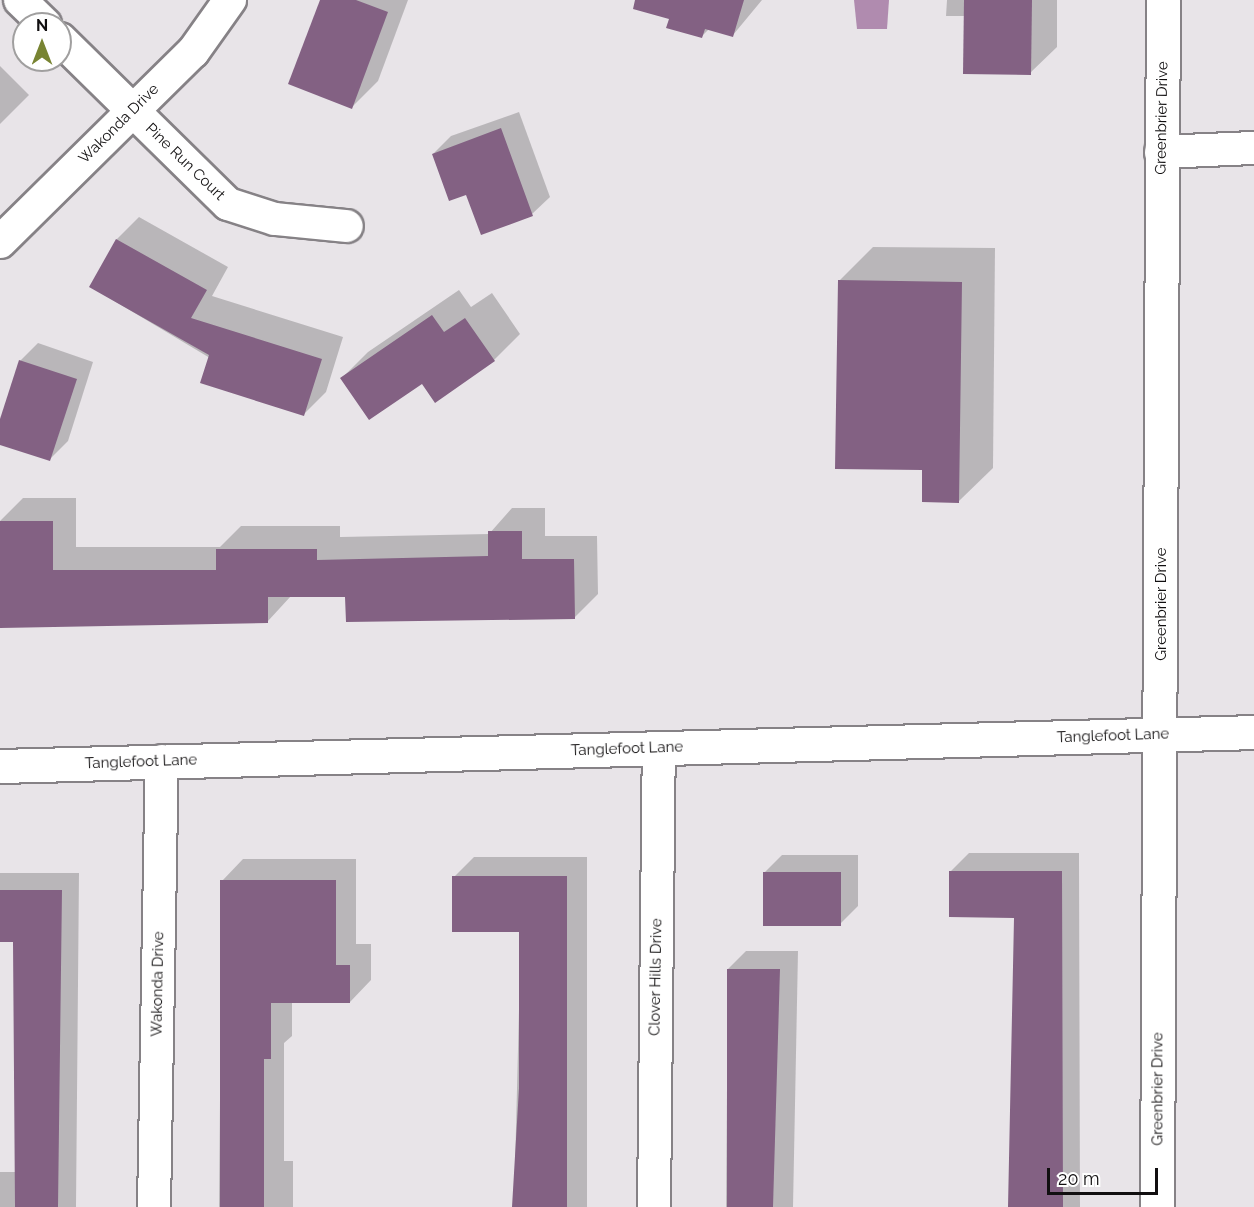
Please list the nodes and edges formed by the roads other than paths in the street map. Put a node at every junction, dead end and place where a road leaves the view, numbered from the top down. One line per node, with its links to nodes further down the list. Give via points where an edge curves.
1 (20, 0): 4 (street)
2 (230, 0): 6 (street, Wakonda Drive, via 193,52)
3 (1163, 0): 8 (main road, Greenbrier Drive)
4 (32, 12)
5 (72, 51): 6 (street, Pine Run Court)
6 (133, 111): 9 (street, Pine Run Court, via 228,204 275,219); 10 (street, Wakonda Drive)
7 (1254, 148): 8 (street)
8 (1161, 152): 12 (main road, Greenbrier Drive)
9 (347, 226)
10 (0, 242)
11 (1254, 732): 12 (main road, Tanglefoot Lane)
12 (1161, 735): 13 (main road, Tanglefoot Lane); 18 (main road, Greenbrier Drive)
13 (659, 748): 14 (main road, Tanglefoot Lane); 17 (street, Clover Hills Drive)
14 (162, 761): 15 (main road, Tanglefoot Lane); 16 (street, Wakonda Drive)
15 (0, 766)
16 (154, 1207)
17 (654, 1207)
18 (1157, 1207)

